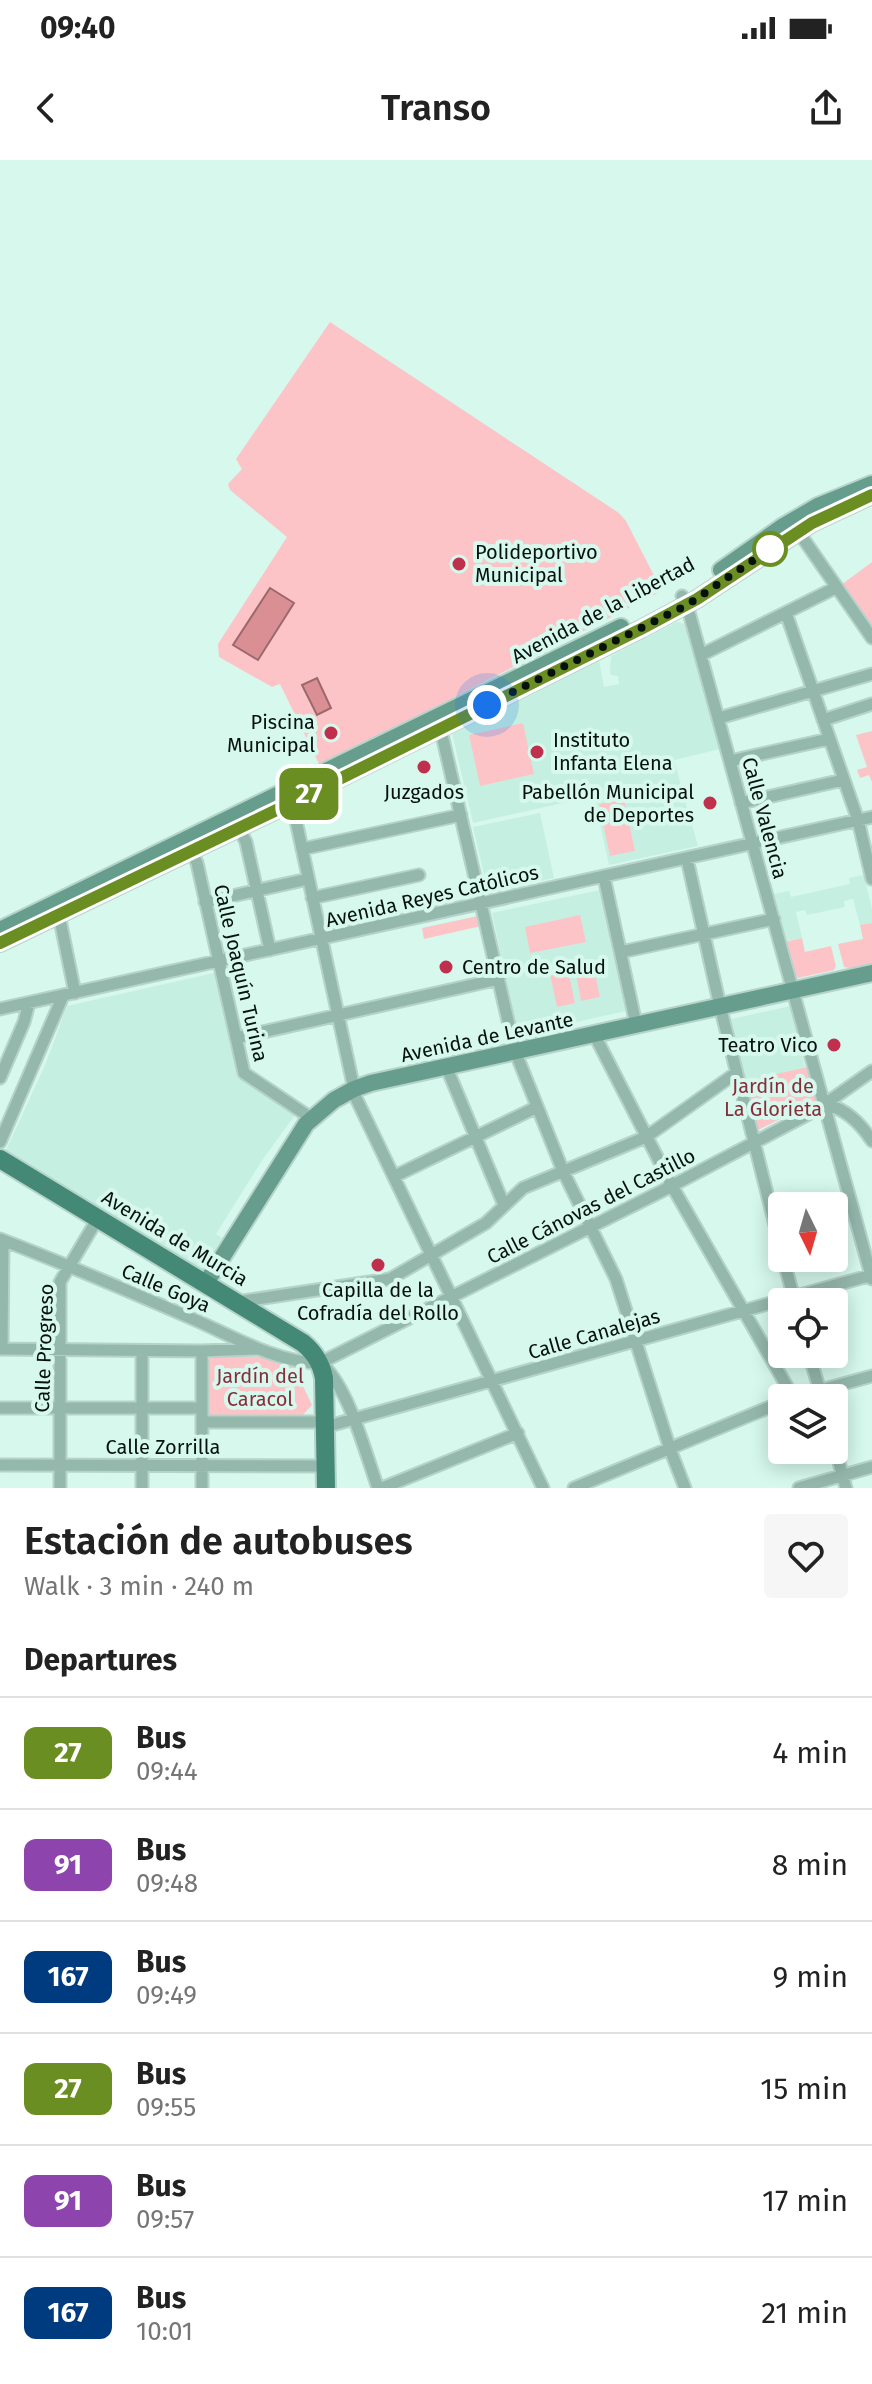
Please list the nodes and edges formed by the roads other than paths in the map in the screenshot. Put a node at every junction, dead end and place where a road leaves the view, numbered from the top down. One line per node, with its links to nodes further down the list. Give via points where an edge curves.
1 (872, 484): 5 (main road, Avenida de la Libertad, via 793,520)
2 (872, 495): 3 (main road)
3 (798, 531): 4 (street); 5 (main road)
4 (837, 587): 6 (street); 7 (street)
5 (685, 600): 8 (street, Calle Valencia); 14 (main road, via 578,661)
6 (786, 613): 8 (street); 10 (street)
7 (872, 638)
8 (701, 655): 12 (street, Calle Valencia)
9 (872, 674): 10 (street)
10 (814, 693): 12 (street); 13 (street)
11 (872, 704): 13 (street)
12 (719, 718): 16 (street, Calle Valencia)
13 (823, 720): 15 (street)
14 (439, 722): 18 (main road); 20 (street)
15 (829, 739): 16 (street); 17 (street)
16 (730, 761): 19 (street, Calle Valencia)
17 (843, 780): 19 (street); 22 (street)
18 (287, 798): 23 (main road); 25 (street); 38 (main road)
19 (741, 803): 24 (street, Calle Valencia)
20 (461, 815): 25 (street); 35 (street)
21 (872, 817): 22 (street, Avenida Reyes Católicos)
22 (858, 820): 24 (street, Avenida Reyes Católicos); 31 (street)
23 (239, 828): 26 (main road); 32 (street)
24 (752, 843): 27 (street, Avenida Reyes Católicos); 37 (street, Calle Valencia)
25 (302, 849): 30 (street)
26 (191, 850): 34 (street, Calle Joaquín Turina); 36 (main road)
27 (687, 859): 29 (street, Avenida Reyes Católicos); 39 (street)
28 (419, 875): 33 (street)
29 (604, 877): 35 (street, Avenida Reyes Católicos); 43 (street)
30 (308, 879): 32 (street); 33 (street)
31 (872, 879)
32 (257, 891): 34 (street); 42 (street)
33 (312, 898): 40 (street)
34 (205, 902): 44 (street, Calle Joaquín Turina)
35 (480, 903): 40 (street, Avenida Reyes Católicos); 46 (street)
36 (59, 915): 41 (main road); 48 (street)
37 (774, 919): 39 (street); 47 (street, Calle Valencia)
38 (0, 930)
39 (704, 934): 43 (street); 51 (street)
40 (321, 939): 42 (street, Avenida Reyes Católicos); 53 (street)
41 (0, 943)
42 (270, 950): 44 (street, Avenida Reyes Católicos)
43 (621, 952): 54 (street)
44 (218, 961): 48 (street, Avenida Reyes Católicos); 56 (street, Calle Joaquín Turina)
45 (872, 973): 47 (main road, Avenida de Levante)
46 (499, 979): 53 (street); 57 (street)
47 (793, 990): 51 (main road, Avenida de Levante); 63 (street, Calle Valencia)
48 (75, 993): 49 (street, Avenida Reyes Católicos)
49 (63, 996): 50 (street, Avenida Reyes Católicos); 69 (street)
50 (29, 1003): 52 (street, Avenida Reyes Católicos); 61 (street)
51 (720, 1006): 54 (main road, Avenida de Levante); 60 (street)
52 (0, 1009)
53 (338, 1016): 56 (street); 62 (street)
54 (636, 1024): 55 (main road, Avenida de Levante)
55 (594, 1034): 57 (main road, Avenida de Levante); 67 (street)
56 (236, 1038): 65 (street, Calle Joaquín Turina, via 244,1073)
57 (515, 1051): 58 (main road, Avenida de Levante); 64 (street)
58 (446, 1066): 62 (main road, Avenida de Levante); 66 (street)
59 (872, 1071): 63 (street, Calle Cánovas del Castillo)
60 (736, 1073): 67 (street); 70 (street)
61 (0, 1078)
62 (354, 1089): 65 (main road, Avenida de Levante); 73 (street)
63 (824, 1104): 68 (street, via 860,1123); 70 (street, Calle Cánovas del Castillo); 82 (street, Calle Valencia)
64 (537, 1107): 66 (street); 72 (street)
65 (311, 1118): 83 (main road, Avenida de Levante)
66 (477, 1136): 73 (street); 76 (street)
67 (646, 1137): 72 (street); 74 (street)
68 (872, 1141)
69 (0, 1142)
70 (753, 1143): 74 (street, Calle Cánovas del Castillo); 75 (street)
71 (0, 1159): 77 (main road, Avenida de Murcia)
72 (563, 1171): 76 (street, via 523,1188); 78 (street)
73 (395, 1176): 80 (street)
74 (672, 1186): 78 (street, Calle Cánovas del Castillo); 88 (street)
75 (768, 1199)
76 (504, 1205): 80 (street, via 486,1223)
77 (98, 1218): 81 (street, Calle Progreso); 83 (main road, Avenida de Murcia)
78 (589, 1227): 85 (street, Calle Cánovas del Castillo); 89 (street, via 616,1279)
79 (2, 1239): 81 (street, Calle Goya); 91 (street)
80 (432, 1253): 85 (street); 86 (street, via 390,1279)
81 (70, 1266): 90 (street, Calle Goya); 92 (street, Calle Progreso, via 60,1282)
82 (872, 1277): 84 (street, Calle Canalejas)
83 (206, 1283): 86 (main road, Avenida de Murcia)
84 (835, 1288)
85 (452, 1296): 95 (street, Calle Cánovas del Castillo); 97 (street)
86 (236, 1302): 95 (main road, Avenida de Murcia, via 303,1343)
87 (768, 1305): 88 (street, Calle Canalejas)
88 (744, 1310): 89 (street, Calle Canalejas); 98 (street)
89 (636, 1341): 97 (street, Calle Canalejas); 109 (street)
90 (262, 1348): 94 (street); 95 (street, Calle Goya)
91 (1, 1349): 92 (street)
92 (59, 1350): 93 (street); 101 (street, Calle Progreso)
93 (142, 1351): 94 (street); 102 (street)
94 (202, 1351): 103 (street)
95 (320, 1363): 105 (street, via 337,1382); 107 (main road)
96 (872, 1376): 99 (street)
97 (493, 1380): 105 (street, Calle Canalejas); 108 (street)
98 (784, 1384)
99 (848, 1384)
100 (0, 1408): 101 (street)
101 (59, 1408): 102 (street); 111 (street, Calle Progreso)
102 (142, 1408): 103 (street); 112 (street)
103 (202, 1408): 106 (street)
104 (768, 1408): 109 (street)
105 (353, 1420): 107 (street, Calle Canalejas); 121 (street)
106 (202, 1422): 107 (street, Calle Canalejas); 113 (street)
107 (325, 1425): 114 (main road)
108 (518, 1433): 121 (street); 122 (street)
109 (670, 1449): 123 (street); 124 (street)
110 (0, 1465): 111 (street, Calle Zorrilla)
111 (60, 1465): 112 (street, Calle Zorrilla); 117 (street, Calle Progreso)
112 (142, 1466): 113 (street, Calle Zorrilla); 118 (street)
113 (202, 1466): 114 (street, Calle Zorrilla); 119 (street)
114 (326, 1466): 120 (main road)
115 (872, 1467): 116 (street)
116 (844, 1482): 125 (street)
117 (60, 1488)
118 (142, 1488)
119 (202, 1488)
120 (326, 1488)
121 (380, 1488)
122 (543, 1488)
123 (574, 1488)
124 (685, 1488)
125 (799, 1488)

